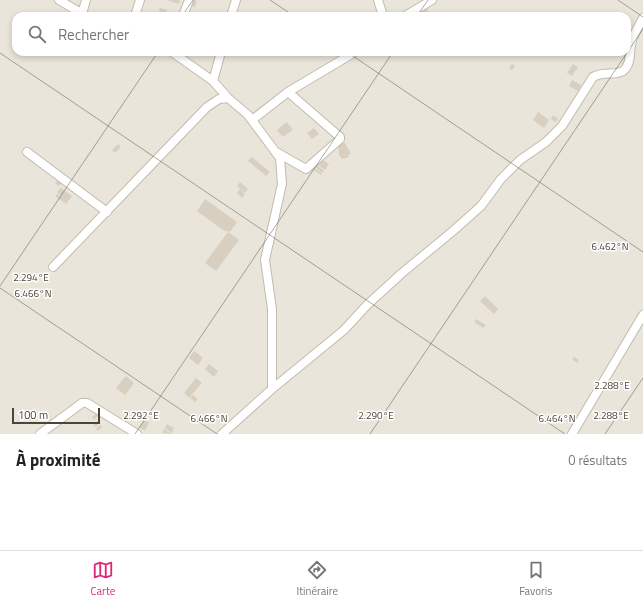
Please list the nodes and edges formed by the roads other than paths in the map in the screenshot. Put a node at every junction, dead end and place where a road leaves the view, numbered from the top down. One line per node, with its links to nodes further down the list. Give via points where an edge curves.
1 (59, 0): 8 (street)
2 (86, 0): 9 (street)
3 (140, 0): 10 (street)
4 (189, 0): 11 (street)
5 (236, 0): 12 (street)
6 (378, 0): 13 (street)
7 (432, 0): 14 (street)
8 (79, 12)
9 (84, 12)
10 (136, 12)
11 (184, 12)
12 (232, 12)
13 (382, 12)
14 (411, 12)
15 (643, 18): 16 (street)
16 (631, 46)
17 (178, 56): 21 (street)
18 (220, 56): 21 (street)
19 (348, 56): 22 (street)
20 (629, 56): 30 (street, via 628,65 623,71 612,74 601,72 593,77 562,126 546,142 520,160 481,206 402,273 344,330)
21 (213, 81): 23 (street)
22 (288, 92): 24 (street); 25 (street, via 340,139 306,169)
23 (228, 98): 24 (street); 27 (street, via 219,99 207,107)
24 (252, 120): 25 (street)
25 (276, 150): 30 (street, via 282,165 282,184 265,260 272,309)
26 (27, 152): 27 (street)
27 (107, 212): 28 (street)
28 (53, 267)
29 (643, 314): 34 (street)
30 (272, 389): 33 (street)
31 (40, 434): 32 (street, via 82,403)
32 (136, 434)
33 (222, 434)
34 (572, 434)

